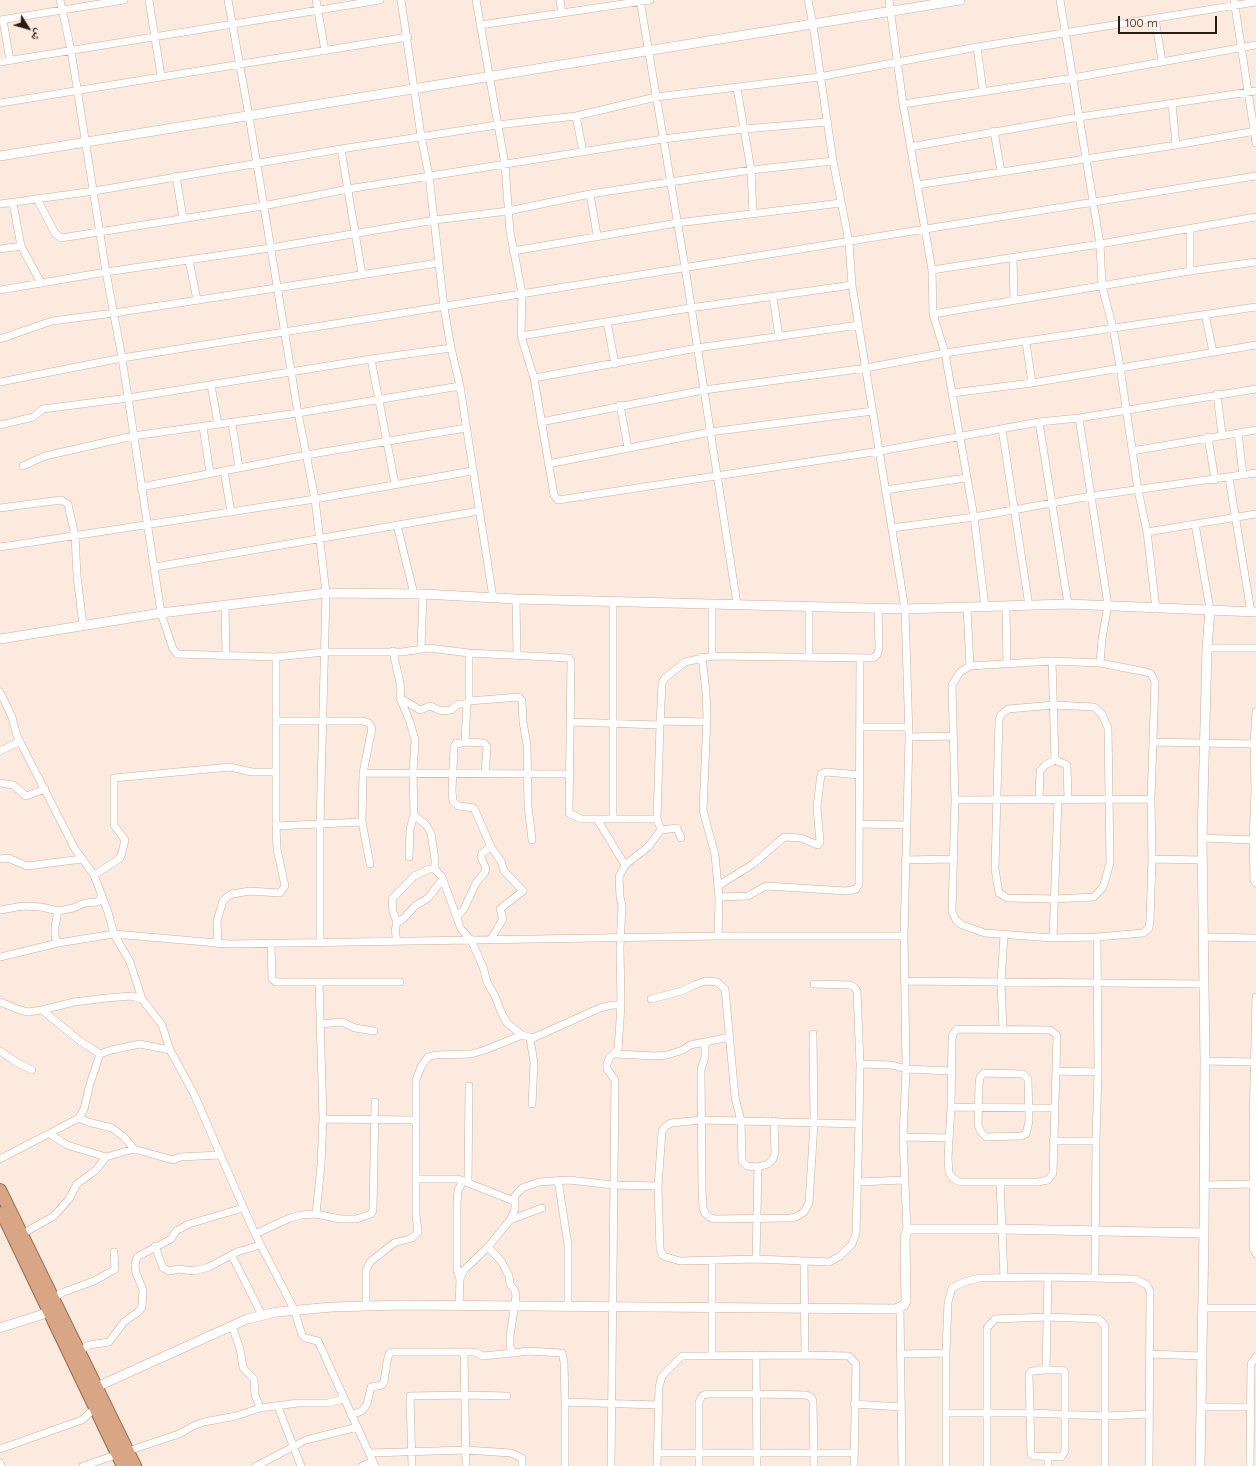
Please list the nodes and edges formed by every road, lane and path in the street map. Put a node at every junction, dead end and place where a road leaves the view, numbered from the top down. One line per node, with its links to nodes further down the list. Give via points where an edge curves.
1 (60, 0): 19 (street)
2 (124, 0): 19 (street)
3 (148, 0): 28 (street)
4 (228, 0): 24 (street)
5 (316, 0): 18 (street)
6 (380, 0): 18 (street)
7 (401, 0): 29 (street)
8 (476, 0): 25 (street)
9 (560, 0): 21 (street)
10 (650, 0): 15 (street)
11 (808, 0): 26 (street)
12 (889, 0): 20 (street)
13 (960, 0): 20 (street)
14 (1060, 0): 27 (street)
15 (640, 1): 21 (street); 33 (street)
16 (1256, 2): 17 (street)
17 (1234, 3): 22 (street); 32 (street)
18 (317, 9): 24 (street); 35 (street)
19 (62, 11): 23 (street); 34 (street)
20 (890, 11): 26 (street); 39 (street)
21 (562, 13): 25 (street)
22 (1155, 18): 27 (street); 37 (street)
23 (1, 20): 36 (street)
24 (231, 25): 28 (street); 40 (street)
25 (480, 25): 41 (street)
26 (813, 25): 33 (street); 43 (street)
27 (1065, 32): 31 (street); 44 (street)
28 (155, 37): 34 (street); 42 (street)
29 (408, 37): 35 (street); 45 (street)
30 (1256, 45): 32 (street)
31 (978, 47): 39 (street); 48 (street)
32 (1240, 48): 37 (street); 50 (street)
33 (649, 49): 41 (street); 51 (street)
34 (70, 50): 36 (street); 47 (street)
35 (325, 51): 40 (street)
36 (10, 60): 38 (street)
37 (1162, 61): 44 (street)
38 (0, 62)
39 (896, 62): 43 (street); 53 (street)
40 (239, 65): 42 (street); 55 (street)
41 (488, 75): 45 (street); 59 (street)
42 (161, 76): 47 (street)
43 (819, 77): 46 (street); 58 (street)
44 (1073, 78): 48 (street); 57 (street)
45 (414, 88): 55 (street); 63 (street)
46 (737, 88): 51 (street); 60 (street)
47 (76, 90): 52 (street); 65 (street)
48 (983, 91): 53 (street)
49 (1256, 91): 50 (street)
50 (1248, 93): 54 (street); 62 (street)
51 (656, 97): 56 (street); 64 (street)
52 (0, 103)
53 (903, 104): 68 (street)
54 (1172, 104): 57 (street); 67 (street)
55 (249, 116): 65 (street); 74 (street)
56 (576, 116): 59 (street); 70 (street)
57 (1079, 117): 61 (street); 72 (street)
58 (828, 122): 60 (street); 73 (street)
59 (497, 125): 63 (street); 75 (street)
60 (744, 129): 64 (street); 76 (street)
61 (994, 131): 68 (street); 77 (street)
62 (1255, 131): 66 (street); 67 (street)
63 (421, 136): 69 (street); 79 (street)
64 (663, 138): 70 (street); 81 (street)
65 (85, 142): 71 (street); 84 (street)
66 (1256, 143)
67 (1176, 145): 72 (street)
68 (910, 147): 82 (street)
69 (341, 149): 74 (street); 83 (street)
70 (583, 152): 75 (street)
71 (0, 156)
72 (1087, 159): 77 (street); 87 (street)
73 (833, 161): 76 (street); 89 (street)
74 (257, 163): 78 (street); 91 (street)
75 (505, 165): 79 (street); 92 (street)
76 (751, 170): 81 (street); 93 (street)
77 (1002, 172): 82 (street)
78 (176, 176): 84 (street); 95 (street)
79 (429, 176): 83 (street); 96 (street)
80 (1256, 176): 87 (street)
81 (670, 182): 85 (street); 97 (street)
82 (917, 185): 98 (street)
83 (348, 189): 91 (street); 101 (street)
84 (94, 191): 86 (street); 100 (street)
85 (590, 194): 92 (street); 102 (street)
86 (37, 199): 88 (street); 100 (street, via 55,233 61,238)
87 (1093, 202): 98 (street); 104 (street)
88 (13, 203): 90 (street); 105 (street)
89 (841, 203): 93 (street); 103 (street)
90 (0, 204)
91 (263, 206): 95 (street); 106 (street)
92 (508, 211): 96 (street); 108 (street)
93 (753, 213): 97 (street)
94 (1256, 217): 99 (street)
95 (183, 218): 100 (street)
96 (435, 220): 101 (street); 112 (street)
97 (677, 223): 102 (street); 113 (street)
98 (926, 229): 103 (street); 114 (street)
99 (1190, 229): 104 (street); 115 (street)
100 (100, 232): 116 (street)
101 (354, 233): 106 (street); 117 (street)
102 (597, 235): 108 (street)
103 (849, 242): 113 (street); 119 (street)
104 (1100, 244): 109 (street); 120 (street)
105 (21, 246): 107 (street); 118 (street)
106 (270, 248): 110 (street); 121 (street)
107 (0, 249)
108 (513, 251): 123 (street)
109 (1013, 258): 114 (street); 126 (street)
110 (189, 260): 116 (street); 125 (street)
111 (1256, 262): 115 (street)
112 (438, 263): 117 (street); 127 (street)
113 (685, 267): 123 (street); 129 (street)
114 (932, 270): 131 (street)
115 (1190, 271): 120 (street)
116 (106, 272): 118 (street); 130 (street)
117 (362, 274): 121 (street)
118 (41, 283): 122 (street)
119 (852, 285): 124 (street); 134 (street)
120 (1102, 286): 126 (street); 135 (street)
121 (277, 287): 125 (street); 136 (street)
122 (0, 290)
123 (522, 293): 127 (street); 137 (street)
124 (773, 297): 129 (street); 138 (street)
125 (197, 300): 130 (street)
126 (1014, 300): 131 (street)
127 (444, 307): 136 (street); 142 (street)
128 (1256, 307): 132 (street)
129 (690, 308): 133 (street); 143 (street)
130 (114, 313): 139 (street, via 52,321); 146 (street)
131 (933, 314): 145 (street)
132 (1205, 314): 135 (street); 144 (street)
133 (607, 322): 137 (street); 148 (street)
134 (859, 325): 138 (street); 150 (street)
135 (1113, 328): 140 (street); 149 (street)
136 (284, 332): 146 (street); 151 (street)
137 (521, 336): 152 (street)
138 (779, 337): 143 (street)
139 (0, 339)
140 (1026, 342): 145 (street); 154 (street)
141 (1256, 345): 144 (street)
142 (450, 348): 147 (street); 156 (street)
143 (697, 348): 148 (street); 158 (street)
144 (1212, 352): 149 (street)
145 (945, 353): 150 (street); 159 (street)
146 (122, 358): 153 (street); 161 (street)
147 (371, 359): 151 (street); 162 (street)
148 (615, 364): 152 (street)
149 (1120, 367): 154 (street); 165 (street)
150 (866, 368): 158 (street); 164 (street)
151 (291, 372): 155 (street); 166 (street)
152 (534, 378): 168 (street)
153 (0, 382)
154 (1032, 383): 159 (street)
155 (211, 385): 161 (street); 171 (street)
156 (460, 386): 162 (street); 174 (street)
157 (1256, 389): 160 (street)
158 (704, 390): 163 (street); 177 (street)
159 (952, 393): 181 (street)
160 (1217, 394): 165 (street); 179 (street)
161 (128, 398): 172 (street, via 43,409 33,417); 180 (street)
162 (378, 400): 166 (street); 183 (street)
163 (620, 405): 168 (street); 184 (street)
164 (873, 410): 177 (street); 185 (street)
165 (1126, 411): 167 (street); 186 (street)
166 (298, 413): 170 (street); 187 (street)
167 (1079, 418): 169 (street); 204 (street)
168 (541, 422): 188 (street)
169 (1039, 422): 175 (street); 206 (street)
170 (232, 423): 171 (street); 190 (street)
171 (218, 424): 173 (street)
172 (0, 426)
173 (203, 427): 180 (street); 193 (street)
174 (466, 428): 183 (street); 192 (street)
175 (1002, 429): 181 (street); 208 (street)
176 (1256, 430): 178 (street)
177 (710, 432): 184 (street); 195 (street)
178 (1238, 433): 179 (street); 196 (street)
179 (1222, 435): 182 (street)
180 (133, 436): 189 (street, via 45,456); 201 (street)
181 (959, 436): 185 (street); 197 (street)
182 (1208, 437): 186 (street); 199 (street)
183 (388, 441): 187 (street); 200 (street)
184 (628, 448): 188 (street)
185 (880, 451): 195 (street); 202 (street)
186 (1132, 451): 203 (street)
187 (306, 455): 190 (street); 205 (street)
188 (548, 464): 195 (street, via 554,495 558,500)
189 (23, 466)
190 (238, 468): 191 (street)
191 (224, 471): 193 (street); 210 (street)
192 (472, 471): 200 (street); 209 (street)
193 (210, 473): 201 (street)
194 (1256, 473): 196 (street)
195 (717, 475): 229 (street)
196 (1243, 476): 198 (street)
197 (966, 478): 202 (street); 212 (street)
198 (1229, 478): 199 (street); 213 (street)
199 (1215, 480): 203 (street)
200 (395, 484): 205 (street)
201 (141, 487): 215 (street)
202 (885, 490): 217 (street)
203 (1138, 490): 204 (street); 218 (street)
204 (1091, 496): 206 (street); 233 (street)
205 (315, 499): 210 (street); 220 (street)
206 (1052, 503): 208 (street); 230 (street)
207 (0, 508): 219 (street, via 65,501 68,504)
208 (1015, 509): 212 (street); 232 (street)
209 (480, 511): 216 (street); 225 (street)
210 (231, 512): 215 (street)
211 (1256, 514): 213 (street)
212 (974, 517): 217 (street); 235 (street)
213 (1235, 518): 214 (street); 242 (street)
214 (1195, 524): 218 (street); 241 (street)
215 (147, 525): 219 (street); 222 (street)
216 (397, 525): 220 (street); 224 (street)
217 (892, 528): 239 (street)
218 (1147, 532): 240 (street)
219 (75, 536): 221 (street); 244 (street)
220 (320, 538): 222 (street); 223 (street)
221 (0, 547)
222 (155, 567): 243 (street)
223 (326, 594): 224 (street); 234 (street); 250 (street)
224 (418, 594): 225 (street); 248 (street)
225 (494, 598): 226 (street)
226 (516, 600): 227 (street); 252 (street)
227 (613, 601): 228 (street); 271 (street)
228 (712, 604): 229 (street); 254 (street)
229 (737, 604): 231 (street)
230 (1068, 604): 232 (street); 233 (street)
231 (809, 606): 237 (street); 255 (street)
232 (1030, 606): 236 (street)
233 (1108, 606): 240 (street); 261 (street)
234 (225, 607): 243 (street); 253 (street)
235 (985, 607): 236 (street); 238 (street)
236 (1006, 607): 260 (street)
237 (878, 608): 239 (street); 258 (street, via 877,655 873,658)
238 (967, 608): 239 (street); 262 (street)
239 (905, 609): 275 (street)
240 (1156, 609): 241 (street)
241 (1210, 609): 242 (street); 246 (street)
242 (1253, 612)
243 (161, 613): 244 (street); 253 (street, via 177,654)
244 (83, 625): 245 (street)
245 (0, 639)
246 (1206, 648): 247 (street); 281 (street)
247 (1256, 648)
248 (421, 649): 249 (street); 251 (street)
249 (393, 651): 250 (street); 264 (street, via 401,688)
250 (324, 652): 256 (street); 269 (street)
251 (469, 653): 252 (street); 265 (street)
252 (517, 655): 270 (street, via 569,658 572,661)
253 (226, 656): 256 (street)
254 (712, 656): 255 (street); 257 (street)
255 (809, 656): 258 (street)
256 (276, 657): 268 (street)
257 (702, 657): 272 (street); 273 (street, via 685,662 665,678 662,683)
258 (860, 658): 274 (street)
259 (1052, 661): 260 (street); 261 (street); 266 (street)
260 (1007, 663): 262 (street)
261 (1100, 663): 280 (street, via 1151,674 1155,682)
262 (970, 666): 276 (street, via 960,672 952,685)
263 (0, 692): 278 (street)
264 (400, 698): 265 (street, via 420,710 430,706 442,711 451,710 458,704); 287 (street, via 415,740)
265 (468, 702): 279 (street); 290 (street, via 519,697 522,701)
266 (1054, 705): 284 (street); 297 (street, via 1008,709 1001,715 998,737); 299 (street, via 1094,707 1105,719 1108,728)
267 (1256, 712): 282 (street)
268 (276, 721): 269 (street); 285 (street)
269 (323, 721): 286 (street, via 369,723 372,728 371,737); 309 (street)
270 (571, 722): 271 (street); 291 (street)
271 (612, 722): 273 (street); 305 (street)
272 (706, 722): 273 (street); 331 (street, via 703,810 715,855)
273 (660, 723): 306 (street)
274 (861, 727): 275 (street); 292 (street)
275 (908, 727): 277 (street)
276 (954, 736): 277 (street); 300 (street)
277 (909, 737): 310 (street)
278 (20, 741): 283 (street); 294 (street)
279 (466, 742): 288 (street, via 456,743); 289 (street, via 484,744 487,747)
280 (1153, 742): 281 (street); 296 (street)
281 (1205, 742): 282 (street); 314 (street)
282 (1254, 744): 295 (street)
283 (0, 752)
284 (1054, 760): 298 (street, via 1067,765); 301 (street, via 1040,771)
285 (276, 772): 311 (street); 328 (street, via 252,772 230,767 114,778 114,825 125,840 119,859)
286 (363, 773): 287 (street); 307 (street)
287 (413, 773): 288 (street); 303 (street)
288 (454, 774): 289 (street); 317 (street, via 453,802 459,806 474,808)
289 (485, 774): 290 (street)
290 (528, 774): 291 (street); 315 (street)
291 (569, 774): 304 (street, via 569,813 581,819)
292 (860, 775): 308 (street); 331 (street, via 826,772 821,774 817,800 820,842 818,845 801,838 784,837 741,873)
293 (0, 783): 294 (street, via 13,785 24,796)
294 (45, 789): 321 (street)
295 (1256, 789): 316 (street)
296 (1151, 798): 299 (street); 319 (street)
297 (998, 799): 300 (street); 301 (street); 334 (street, via 995,869 999,893 1008,898)
298 (1068, 799): 299 (street); 302 (street)
299 (1110, 799): 334 (street, via 1110,863 1103,887 1094,896)
300 (955, 800): 322 (street)
301 (1039, 800): 302 (street)
302 (1058, 800): 334 (street)
303 (414, 815): 318 (street, via 410,829); 327 (street, via 431,833)
304 (597, 819): 305 (street); 326 (street)
305 (612, 819): 306 (street)
306 (657, 819): 312 (street)
307 (362, 822): 309 (street); 325 (street)
308 (860, 824): 310 (street); 332 (street, via 860,880 856,889 848,891 766,886 748,896)
309 (320, 825): 311 (street); 351 (street)
310 (906, 825): 323 (street)
311 (276, 826): 354 (street, via 283,890 272,894 250,891 227,897 223,901 217,921)
312 (661, 830): 313 (street, via 677,828); 326 (street, via 648,847)
313 (681, 838)
314 (1202, 838): 316 (street); 324 (street)
315 (532, 840)
316 (1253, 840): 330 (street)
317 (490, 847): 337 (street, via 481,857 485,872 476,883 464,909); 348 (street, via 501,861 504,871 523,891 500,909 504,918)
318 (409, 857)
319 (1152, 858): 324 (street); 343 (street, via 1148,928 1143,933)
320 (0, 859): 321 (street, via 8,858 27,866)
321 (82, 859): 328 (street)
322 (953, 859): 323 (street); 340 (street, via 952,912 956,920 969,929)
323 (905, 860): 342 (street)
324 (1202, 860): 344 (street)
325 (370, 864)
326 (626, 865): 345 (street, via 619,877 622,905)
327 (435, 869): 329 (street); 338 (street, via 414,876 392,899)
328 (94, 875): 333 (street)
329 (443, 879): 337 (street); 338 (street, via 428,898)
330 (1256, 883)
331 (718, 886): 332 (street)
332 (719, 896): 341 (street)
333 (101, 897): 336 (street, via 98,902 85,902); 339 (street)
334 (1054, 899): 346 (street)
335 (0, 910): 336 (street, via 23,906)
336 (58, 911): 352 (street, via 55,927 55,938)
337 (457, 916): 350 (street, via 461,929)
338 (397, 922): 349 (street)
339 (114, 934): 352 (street); 354 (street); 364 (street, via 130,962)
340 (1004, 935): 346 (street); 359 (street)
341 (718, 936): 342 (street); 345 (street)
342 (904, 936): 356 (street)
343 (1098, 937): 346 (street); 360 (street)
344 (1203, 937): 347 (street); 362 (street)
345 (621, 938): 348 (street); 367 (street)
346 (1053, 938)
347 (1256, 938)
348 (491, 939): 350 (street)
349 (397, 940): 350 (street); 351 (street)
350 (471, 940): 373 (street, via 502,1014 507,1023)
351 (320, 942): 353 (street)
352 (58, 943): 355 (street)
353 (271, 943): 354 (street); 357 (street, via 274,981)
354 (218, 944)
355 (0, 957)
356 (904, 981): 359 (street); 385 (street)
357 (319, 982): 358 (street); 369 (street)
358 (400, 982)
359 (1001, 982): 360 (street); 370 (street)
360 (1099, 983): 362 (street); 388 (street)
361 (814, 984): 383 (street, via 854,986 857,992)
362 (1204, 984): 381 (street)
363 (1256, 997): 382 (street)
364 (142, 999): 368 (street, via 131,996 107,998 74,1002); 378 (street, via 162,1025)
365 (651, 999): 374 (street, via 705,982 717,982 725,989)
366 (0, 1002): 368 (street, via 28,1012)
367 (621, 1005): 375 (street, via 612,1004 600,1008 541,1036); 380 (street)
368 (42, 1010): 379 (street)
369 (320, 1024): 371 (street, via 342,1022 355,1028); 397 (street)
370 (1004, 1030): 386 (street, via 956,1030 953,1034); 387 (street, via 1055,1032)
371 (374, 1031)
372 (813, 1034): 403 (street)
373 (522, 1035): 375 (street); 399 (street, via 471,1054 428,1057 420,1068 416,1080)
374 (730, 1037): 376 (street); 401 (street, via 735,1098)
375 (530, 1038): 391 (street, via 534,1062)
376 (705, 1042): 380 (street, via 690,1045 667,1055); 400 (street, via 705,1057 701,1070)
377 (0, 1050): 384 (street)
378 (170, 1050): 379 (street, via 140,1044); 412 (street, via 194,1094)
379 (100, 1054): 396 (street)
380 (616, 1054): 422 (street, via 610,1057 607,1064 615,1080)
381 (1205, 1061): 382 (street); 424 (street)
382 (1254, 1062): 404 (street)
383 (860, 1064): 385 (street, via 892,1064); 405 (street)
384 (32, 1070)
385 (906, 1070): 386 (street); 407 (street)
386 (951, 1071): 392 (street)
387 (1056, 1071): 388 (street); 395 (street)
388 (1098, 1072): 410 (street)
389 (469, 1086): 419 (street)
390 (375, 1102): 398 (street)
391 (532, 1104)
392 (951, 1108): 393 (street); 408 (street)
393 (978, 1108): 394 (street); 394 (street, via 978,1125 986,1137 1026,1134 1029,1128); 394 (street, via 980,1077 984,1073 1023,1074 1028,1080)
394 (1030, 1108): 395 (street)
395 (1054, 1108): 409 (street)
396 (79, 1118): 406 (street); 411 (street, via 112,1128)
397 (323, 1120): 398 (street); 431 (street)
398 (375, 1120): 399 (street); 431 (street, via 371,1214 356,1219 340,1219)
399 (416, 1120): 416 (street)
400 (702, 1120): 401 (street); 425 (street, via 671,1122 662,1131); 432 (street, via 702,1191 705,1213 714,1219)
401 (741, 1120): 402 (street); 415 (street, via 742,1161 747,1166)
402 (774, 1121): 403 (street); 415 (street, via 773,1159 768,1164)
403 (814, 1122): 405 (street); 432 (street, via 809,1203 804,1212 796,1217)
404 (1254, 1123): 423 (street)
405 (859, 1124): 420 (street)
406 (50, 1134): 413 (street, via 67,1145); 414 (street)
407 (903, 1137): 408 (street); 418 (street)
408 (949, 1138): 421 (street, via 949,1173 954,1179 960,1182)
409 (1053, 1141): 410 (street); 421 (street, via 1052,1173 1048,1180)
410 (1096, 1141): 435 (street)
411 (134, 1149): 412 (street, via 173,1160 180,1157); 413 (street)
412 (220, 1155): 429 (street)
413 (106, 1157): 438 (street, via 96,1170 77,1184 69,1199 54,1216)
414 (0, 1159)
415 (758, 1167): 432 (street)
416 (416, 1179): 419 (street, via 452,1178); 454 (street, via 418,1232 412,1238 394,1243 370,1262 366,1270)
417 (558, 1180): 422 (street); 427 (street, via 539,1182 522,1188); 457 (street, via 568,1245)
418 (904, 1180): 420 (street); 436 (street)
419 (466, 1182): 427 (street); 452 (street, via 458,1190 457,1203 457,1271)
420 (858, 1182): 448 (street, via 856,1234 852,1244 840,1256 829,1262)
421 (1000, 1182): 434 (street)
422 (613, 1184): 425 (street); 458 (street)
423 (1253, 1184): 424 (street); 444 (street, via 1253,1248)
424 (1205, 1185): 437 (street)
425 (658, 1186): 447 (street, via 660,1249 663,1256 680,1261)
426 (0, 1190): 438 (highway)
427 (514, 1201): 433 (street, via 515,1209)
428 (0, 1208): 465 (highway)
429 (243, 1208): 439 (street); 441 (street, via 189,1224)
430 (542, 1208): 433 (street)
431 (316, 1214): 439 (street, via 290,1218)
432 (757, 1218): 446 (street)
433 (510, 1220): 442 (street)
434 (1002, 1228): 435 (street); 436 (street); 450 (street)
435 (1095, 1230): 437 (street); 451 (street)
436 (907, 1231): 460 (street, via 906,1301)
437 (1204, 1233): 461 (street)
438 (22, 1234): 453 (highway)
439 (254, 1234): 440 (street)
440 (260, 1245): 445 (street); 463 (street)
441 (155, 1246): 445 (street, via 161,1266 166,1270 194,1271); 470 (street, via 137,1257 135,1265 143,1290 142,1307 124,1322 110,1342 94,1344)
442 (488, 1247): 452 (street, via 464,1270); 456 (street, via 506,1270 510,1284 515,1290)
443 (114, 1252): 453 (street, via 115,1269)
444 (1256, 1254)
445 (232, 1256): 466 (street)
446 (756, 1259): 447 (street); 448 (street)
447 (712, 1260): 459 (street)
448 (804, 1261): 464 (street)
449 (1048, 1277): 450 (street); 451 (street); 467 (street)
450 (1004, 1278): 473 (street, via 979,1278 952,1288 948,1302)
451 (1095, 1278): 475 (street, via 1135,1279 1147,1285 1150,1291)
452 (460, 1279): 455 (street)
453 (54, 1297): 470 (highway)
454 (366, 1306): 455 (street); 463 (street)
455 (459, 1306): 456 (street)
456 (514, 1306): 457 (street); 472 (street, via 510,1336)
457 (568, 1306): 458 (street)
458 (613, 1306): 459 (street); 488 (street)
459 (712, 1306): 464 (street); 476 (street)
460 (900, 1308): 464 (street); 474 (street)
461 (1203, 1308): 462 (street); 479 (street)
462 (1256, 1308)
463 (294, 1309): 466 (street); 486 (street, via 303,1336 318,1341)
464 (805, 1309): 478 (street)
465 (50, 1312): 469 (street); 482 (highway)
466 (262, 1315): 468 (street)
467 (1047, 1317): 481 (street); 498 (street, via 995,1319 990,1322 987,1328); 503 (street, via 1099,1320 1105,1326)
468 (232, 1326): 482 (street); 496 (street, via 243,1368 254,1380 255,1395)
469 (0, 1328)
470 (80, 1352): 482 (highway)
471 (464, 1352): 472 (street, via 475,1352 483,1356); 483 (street); 502 (street, via 392,1352 389,1354 384,1382 382,1385 371,1387 367,1404 362,1410)
472 (513, 1353): 487 (street, via 562,1353)
473 (946, 1353): 474 (street); 497 (street)
474 (901, 1354): 493 (street)
475 (1150, 1354): 479 (street); 501 (street)
476 (712, 1355): 477 (street); 491 (street, via 682,1356 669,1367 662,1376)
477 (756, 1355): 478 (street); 484 (street)
478 (805, 1355): 489 (street, via 849,1356 852,1359 856,1364)
479 (1201, 1356): 494 (street)
480 (1256, 1357): 495 (street, via 1251,1364)
481 (1046, 1370): 499 (street, via 1032,1371 1029,1374); 500 (street, via 1065,1372)
482 (92, 1389): 490 (highway)
483 (466, 1394): 485 (street); 507 (street); 508 (street, via 410,1396)
484 (756, 1394): 509 (street, via 811,1397); 513 (street, via 702,1396 699,1402); 514 (street)
485 (507, 1396)
486 (344, 1399): 492 (street, via 328,1403); 502 (street)
487 (565, 1402): 488 (street); 530 (street)
488 (612, 1403): 491 (street); 531 (street)
489 (854, 1404): 493 (street); 515 (street)
490 (99, 1405): 506 (street, via 82,1420); 510 (highway)
491 (658, 1405): 512 (street)
492 (278, 1407): 496 (street); 505 (street)
493 (901, 1407): 537 (street)
494 (1202, 1407): 495 (street); 543 (street)
495 (1250, 1407): 516 (street)
496 (260, 1408): 510 (street, via 193,1426 180,1434)
497 (946, 1413): 498 (street); 538 (street)
498 (987, 1413): 499 (street); 539 (street)
499 (1030, 1413): 500 (street); 517 (street, via 1031,1454)
500 (1065, 1414): 503 (street); 517 (street, via 1064,1455)
501 (1149, 1414): 503 (street); 542 (street)
502 (351, 1415): 504 (street)
503 (1106, 1416): 541 (street)
504 (357, 1427): 505 (street, via 306,1440); 511 (street)
505 (293, 1446): 524 (street); 525 (street)
506 (0, 1449)
507 (466, 1450): 508 (street); 528 (street); 529 (street, via 517,1454 522,1458)
508 (411, 1451): 511 (street); 527 (street)
509 (814, 1452): 514 (street); 515 (street); 535 (street)
510 (123, 1453): 521 (street); 522 (highway); 523 (highway)
511 (370, 1453): 519 (street)
512 (657, 1453): 513 (street); 532 (street)
513 (699, 1453): 514 (street); 533 (street)
514 (757, 1453): 534 (street)
515 (854, 1453): 536 (street)
516 (1253, 1453): 544 (street)
517 (1048, 1457): 540 (street)
518 (0, 1463): 520 (street)
519 (374, 1464): 526 (street)
520 (1, 1466)
521 (83, 1466)
522 (123, 1466)
523 (135, 1466)
524 (256, 1466)
525 (301, 1466)
526 (362, 1466)
527 (412, 1466)
528 (466, 1466)
529 (522, 1466)
530 (565, 1466)
531 (611, 1466)
532 (657, 1466)
533 (699, 1466)
534 (757, 1466)
535 (814, 1466)
536 (854, 1466)
537 (902, 1466)
538 (946, 1466)
539 (987, 1466)
540 (1048, 1466)
541 (1105, 1466)
542 (1149, 1466)
543 (1200, 1466)
544 (1250, 1466)

